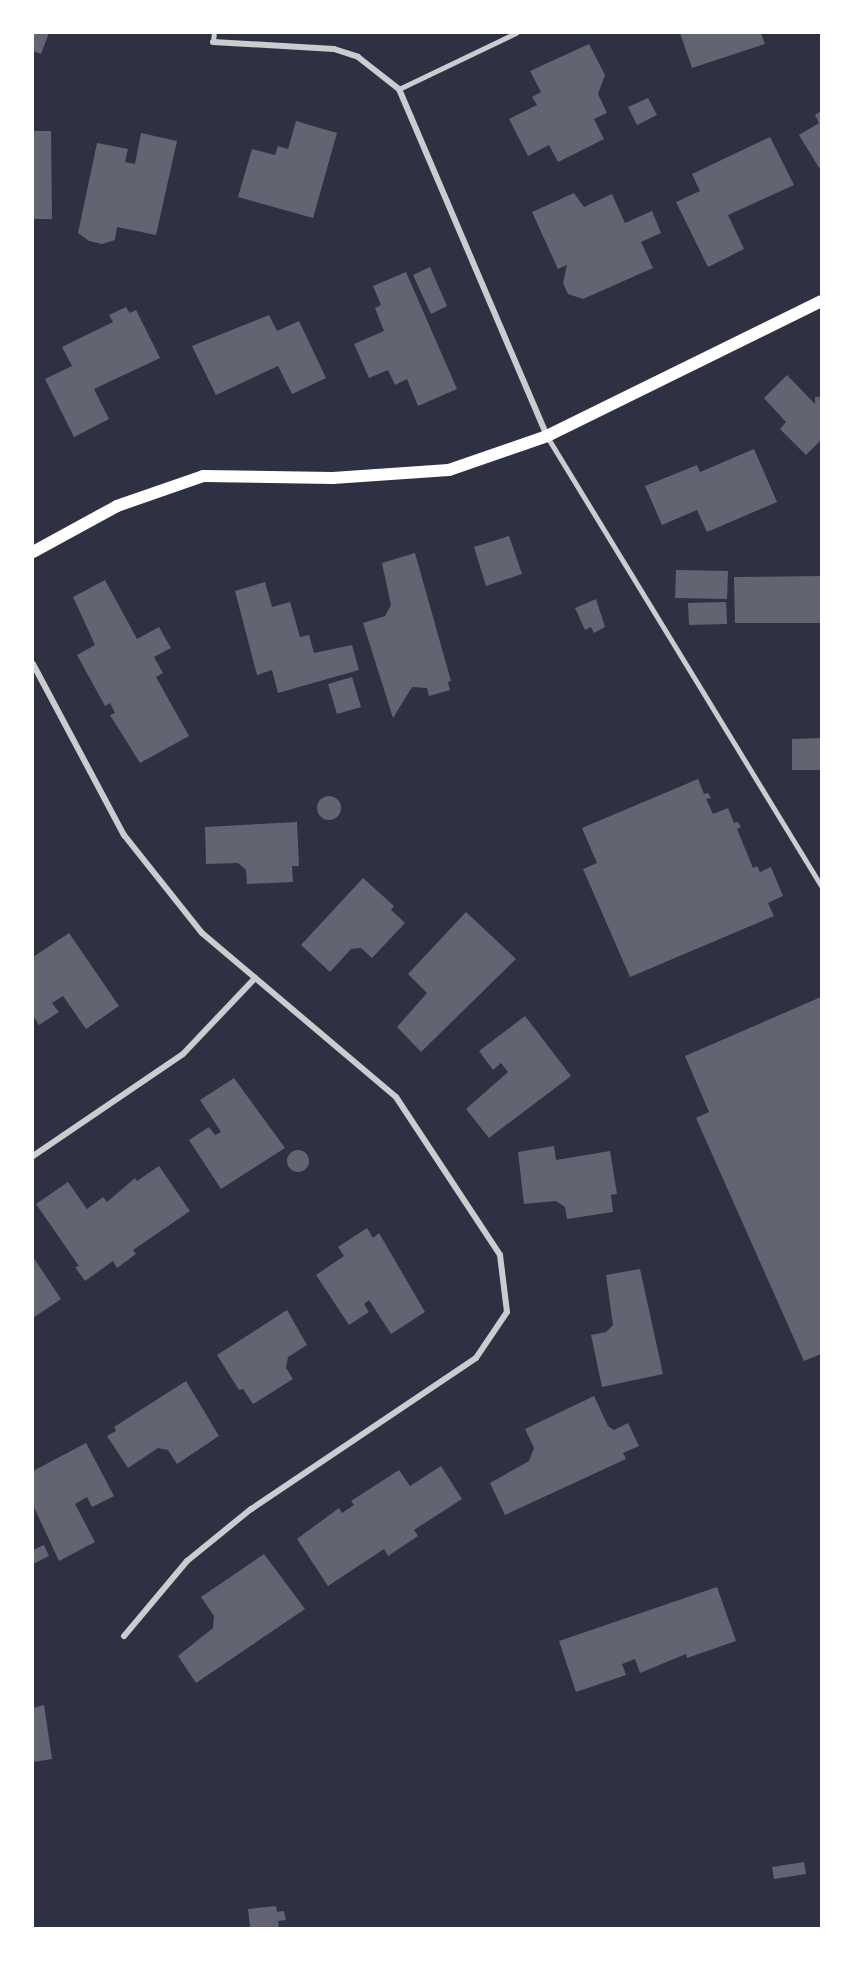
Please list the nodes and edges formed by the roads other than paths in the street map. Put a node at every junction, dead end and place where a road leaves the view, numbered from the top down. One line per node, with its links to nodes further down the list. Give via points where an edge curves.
1 (214, 33): 3 (lane)
2 (516, 33): 4 (lane)
3 (213, 42): 4 (street, via 334,49 358,57)
4 (399, 90): 6 (street)
5 (821, 301): 6 (main road)
6 (547, 436): 7 (main road, via 449,470 333,478 203,476 117,506); 9 (lane)
7 (33, 552)
8 (33, 664): 10 (street, via 124,835 202,933)
9 (821, 885)
10 (255, 978): 11 (street, via 183,1054); 12 (street, via 396,1097 500,1255 507,1312 476,1358 251,1509 187,1561)
11 (33, 1156)
12 (124, 1635)

